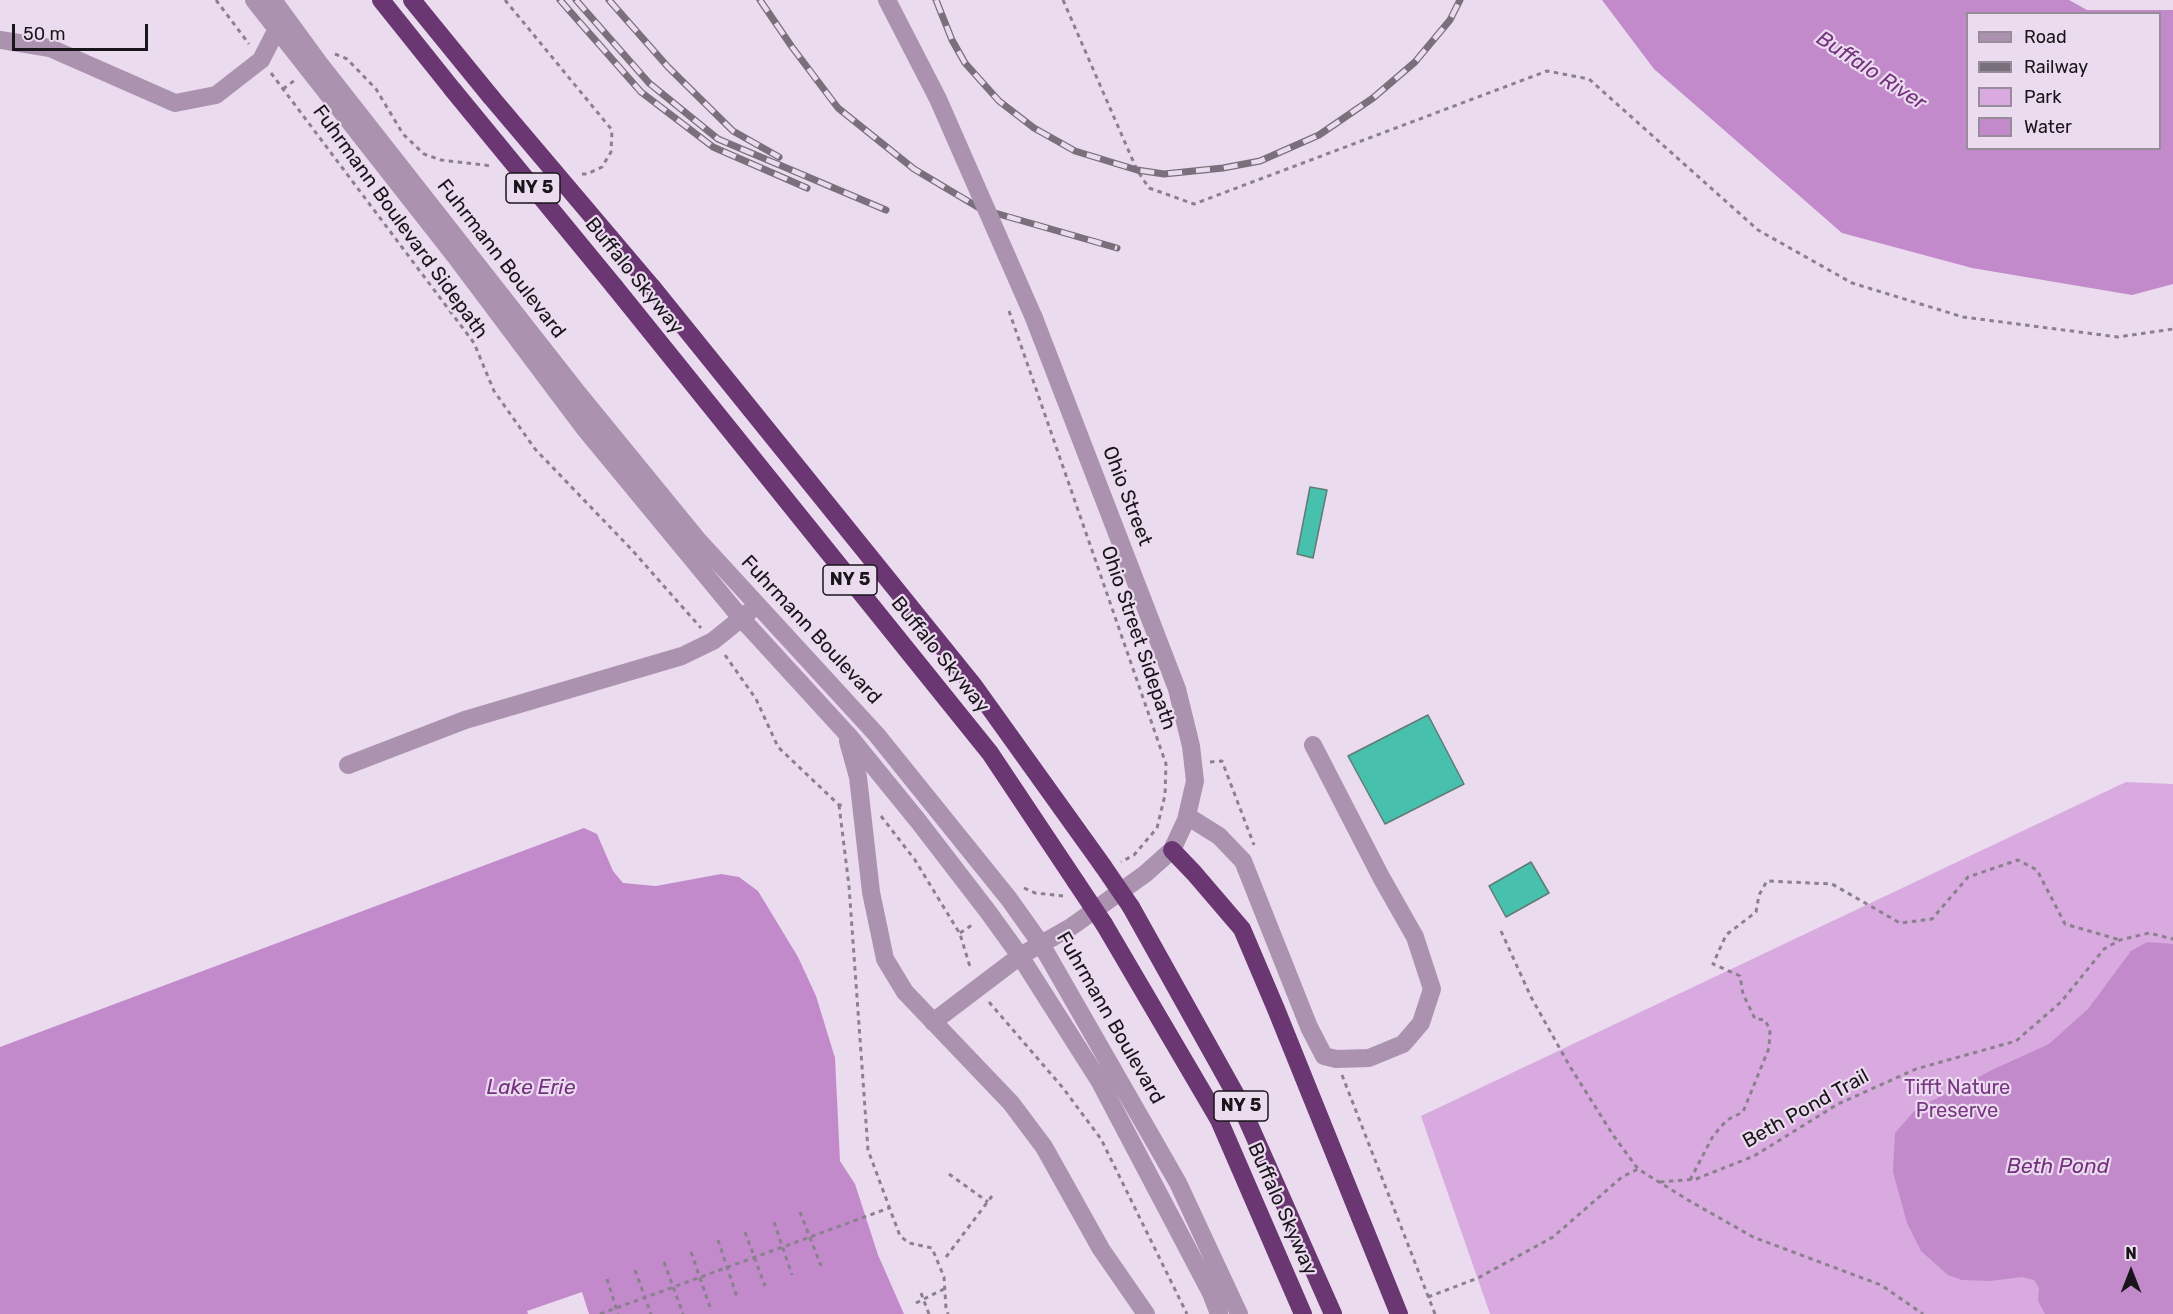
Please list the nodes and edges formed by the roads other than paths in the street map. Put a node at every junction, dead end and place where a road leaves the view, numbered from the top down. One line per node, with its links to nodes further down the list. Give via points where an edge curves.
1 (254, 0): 6 (street, Fuhrmann Boulevard)
2 (273, 0): 6 (street, Fuhrmann Boulevard)
3 (381, 0): 21 (highway, Buffalo Skyway / NY 5, bridge, via 990,753 1070,889 1104,924 1219,1120)
4 (412, 0): 22 (highway, Buffalo Skyway / NY 5, bridge, via 652,287 974,686 1109,866 1238,1097)
5 (886, 0): 13 (street, Ohio Street, bridge, via 938,99 1034,318 1177,689 1195,781)
6 (282, 24): 7 (street, via 261,60 216,96 175,102 50,48); 8 (street, Fuhrmann Boulevard, via 319,63 697,539); 9 (street, Fuhrmann Boulevard, via 585,429)
7 (0, 40)
8 (757, 605): 9 (street); 15 (street, Fuhrmann Boulevard, via 876,734)
9 (741, 618): 10 (street, Fuhrmann Boulevard); 12 (street, via 713,641 682,656 465,720)
10 (843, 729): 16 (street, Fuhrmann Boulevard); 17 (street, via 858,777 871,892 885,958 906,992)
11 (1313, 745): 13 (street, via 1415,937 1432,989 1421,1023 1403,1044 1369,1058 1324,1056 1243,861 1220,836)
12 (348, 765)
13 (1187, 816): 14 (street, Ohio Street)
14 (1172, 850): 15 (street, Ohio Street, via 1145,874); 23 (highway, via 1242,929)
15 (1041, 944): 16 (street, Ohio Street); 20 (street, Fuhrmann Boulevard, via 1178,1183)
16 (1020, 956): 17 (street, Ohio Street, via 976,980); 19 (street, Fuhrmann Boulevard, via 1100,1082)
17 (933, 1022): 18 (street, via 1011,1103 1044,1147 1101,1249)
18 (1146, 1314)
19 (1219, 1314)
20 (1239, 1314)
21 (1303, 1314)
22 (1333, 1314)
23 (1399, 1314)

